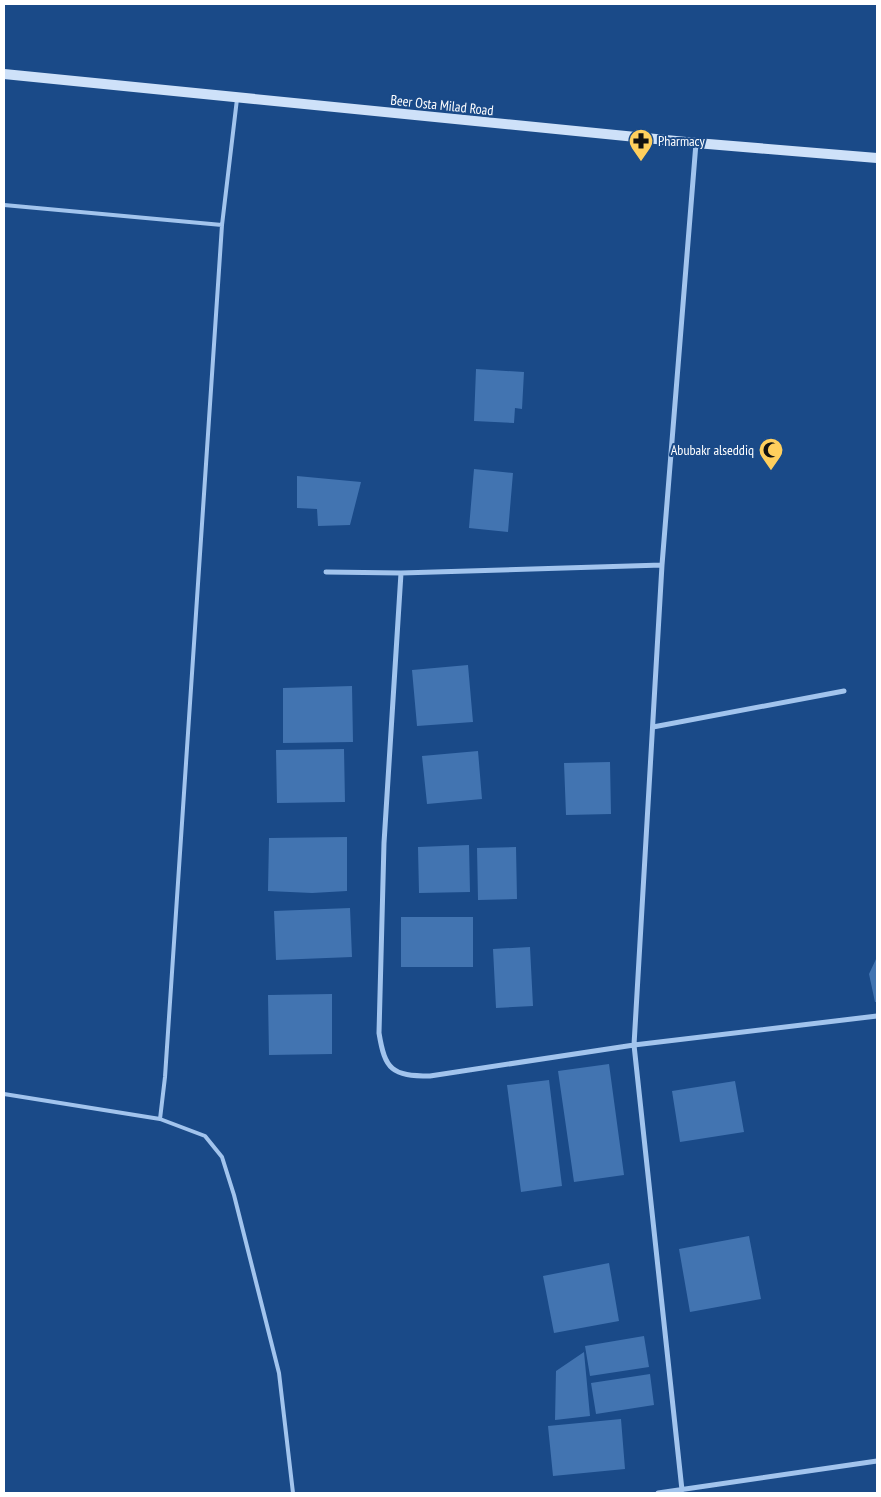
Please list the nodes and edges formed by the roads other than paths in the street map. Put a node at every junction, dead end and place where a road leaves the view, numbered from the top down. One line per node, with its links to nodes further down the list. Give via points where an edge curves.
1 (4, 74): 2 (main road, Beer Osta Milad Road)
2 (237, 99): 3 (main road, Beer Osta Milad Road); 6 (lane)
3 (696, 144): 4 (main road, Beer Osta Milad Road); 7 (street)
4 (877, 158)
5 (4, 205): 6 (lane)
6 (222, 225): 15 (lane)
7 (662, 564): 9 (street); 11 (street)
8 (326, 572): 9 (street)
9 (400, 574): 13 (street, via 384,843 379,1032 382,1053 390,1068 405,1076 430,1076)
10 (844, 691): 11 (street)
11 (652, 727): 13 (street)
12 (877, 1016): 13 (street)
13 (634, 1045): 17 (street)
14 (4, 1094): 15 (lane)
15 (160, 1119): 18 (lane, via 205,1136 222,1157 279,1373)
16 (877, 1461): 17 (street)
17 (682, 1490): 19 (street)
18 (293, 1493)
19 (658, 1493)

